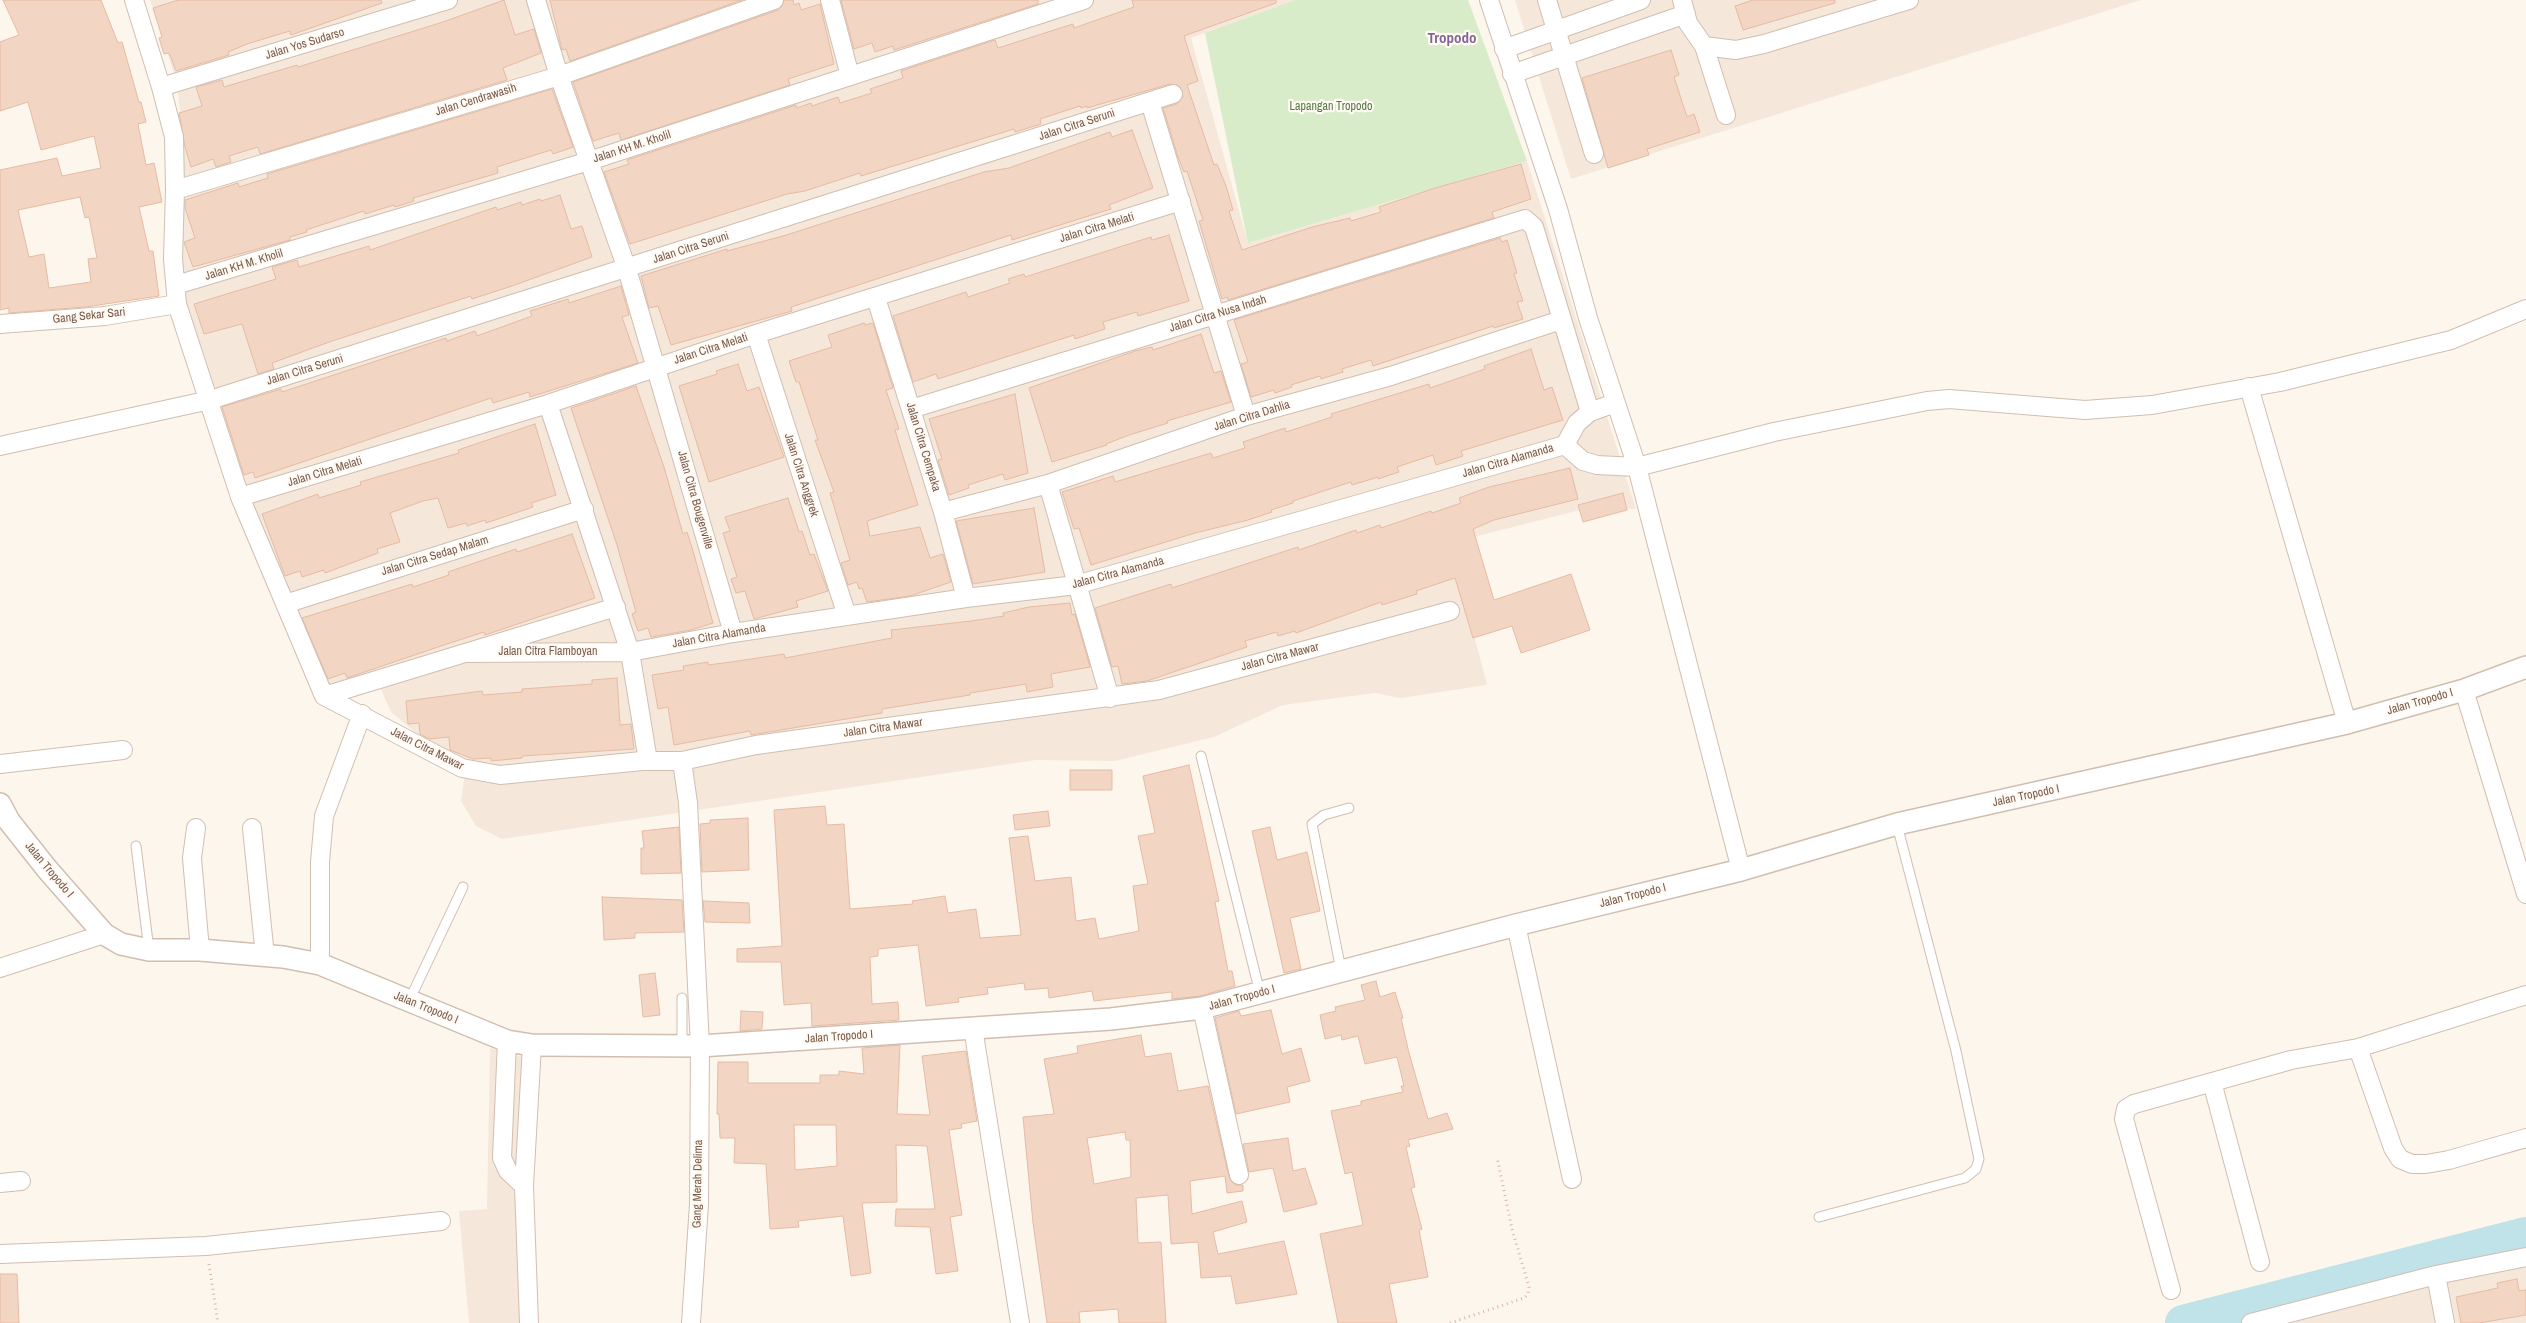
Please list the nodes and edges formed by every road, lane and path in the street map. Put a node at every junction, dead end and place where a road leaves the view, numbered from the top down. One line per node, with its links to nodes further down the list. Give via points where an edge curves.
1 (134, 0): 19 (street)
2 (448, 0): 19 (street, Jalan Yos Sudarso)
3 (536, 0): 17 (street, Jalan Citra Bougenville)
4 (774, 0): 17 (street, Jalan Cendrawasih)
5 (830, 0): 18 (street)
6 (1084, 0): 18 (street, Jalan KH M. Kholil)
7 (1489, 0): 14 (street)
8 (1547, 0): 12 (street)
9 (1641, 0): 12 (street)
10 (1909, 0): 13 (street, via 1764,44 1736,50)
11 (1684, 7): 13 (street, via 1688,23); 15 (street)
12 (1556, 30): 14 (street); 15 (street)
13 (1704, 46): 22 (street)
14 (1504, 49): 16 (street)
15 (1565, 56): 16 (street); 23 (street)
16 (1512, 74): 39 (street, via 1558,209)
17 (559, 76): 24 (street, Jalan Citra Bougenville); 25 (street, Jalan Cendrawasih)
18 (850, 76): 24 (street, Jalan KH M. Kholil)
19 (161, 87): 25 (street, via 174,137)
20 (1172, 94): 21 (street, Jalan Citra Seruni)
21 (1150, 102): 26 (street); 27 (street, Jalan Citra Seruni)
22 (1726, 115)
23 (1594, 154)
24 (589, 161): 27 (street, Jalan Citra Bougenville); 28 (street, Jalan KH M. Kholil)
25 (175, 190): 28 (street, via 173,259)
26 (1181, 201): 29 (street, Jalan Citra Melati); 32 (street)
27 (627, 269): 36 (street, Jalan Citra Bougenville); 38 (street, Jalan Citra Seruni)
28 (176, 285): 30 (street)
29 (876, 298): 35 (street, Jalan Citra Melati); 41 (street, Jalan Citra Cempaka)
30 (177, 304): 34 (street, Gang Sekar Sari, via 106,316); 38 (street)
31 (2526, 309): 37 (street, via 2451,340)
32 (1215, 316): 33 (street, Jalan Citra Nusa Indah, via 1525,219 1534,227); 41 (street, Jalan Citra Nusa Indah); 43 (street)
33 (1561, 320): 42 (street); 43 (street, Jalan Citra Dahlia, via 1391,376)
34 (0, 324)
35 (756, 334): 36 (street, Jalan Citra Melati); 56 (street, Jalan Citra Anggrek)
36 (656, 367): 40 (street, Jalan Citra Melati); 57 (street, Jalan Citra Bougenville)
37 (2249, 387): 46 (street, via 2152,405 2095,409 1949,399 1927,401 1774,432); 65 (street)
38 (208, 400): 45 (street, Jalan Citra Seruni); 48 (street)
39 (1615, 403): 42 (street); 46 (street)
40 (548, 404): 48 (street, Jalan Citra Melati); 49 (street)
41 (911, 409): 50 (street, Jalan Citra Cempaka)
42 (1590, 412): 44 (street, via 1577,423)
43 (1246, 416): 47 (street, Jalan Citra Dahlia)
44 (1565, 445): 46 (street, via 1583,461); 51 (street, Jalan Citra Alamanda)
45 (0, 446)
46 (1637, 467): 77 (street)
47 (1048, 484): 50 (street, Jalan Citra Dahlia); 51 (street)
48 (240, 497): 53 (street)
49 (584, 509): 53 (street, Jalan Citra Sedap Malam); 54 (street)
50 (943, 512): 52 (street, Jalan Citra Cempaka)
51 (1076, 585): 52 (street, Jalan Citra Alamanda); 63 (street)
52 (966, 598): 56 (street, Jalan Citra Alamanda)
53 (285, 604): 62 (street)
54 (616, 607): 58 (street); 59 (street, Jalan Citra Flamboyan)
55 (1450, 611): 63 (street, Jalan Citra Mawar, via 1159,690)
56 (847, 616): 57 (street, Jalan Citra Alamanda)
57 (733, 633): 58 (street, Jalan Citra Alamanda)
58 (630, 652): 59 (street, Jalan Citra Flamboyan); 68 (street)
59 (465, 653): 62 (street, Jalan Citra Flamboyan)
60 (2526, 667): 61 (street, Jalan Tropodo I)
61 (2464, 690): 65 (street, Jalan Tropodo I); 79 (street)
62 (324, 696): 64 (street, Jalan Citra Mawar)
63 (1110, 698): 69 (street, Jalan Citra Mawar, via 756,745)
64 (362, 714): 68 (street, Jalan Citra Mawar, via 462,768 475,771 500,775); 85 (street, via 324,816 320,862)
65 (2347, 723): 73 (street, Jalan Tropodo I)
66 (123, 750): 70 (street)
67 (1201, 756): 88 (lane)
68 (648, 761): 69 (street, Jalan Citra Mawar)
69 (682, 761): 96 (street, Gang Merah Delima, via 688,802)
70 (0, 764)
71 (0, 804): 81 (street, Jalan Tropodo I, via 9,821 47,869)
72 (1349, 808): 87 (lane, via 1324,815 1312,824)
73 (1897, 824): 77 (street, Jalan Tropodo I); 106 (lane, via 1956,1051 1979,1159 1976,1169 1966,1178)
74 (196, 828): 83 (street, via 192,858)
75 (252, 828): 84 (street)
76 (136, 846): 82 (lane)
77 (1741, 870): 80 (street, Jalan Tropodo I)
78 (463, 887): 91 (lane)
79 (2526, 894)
80 (1516, 924): 87 (street, Jalan Tropodo I); 102 (street)
81 (104, 934): 82 (street, Jalan Tropodo I, via 121,944); 86 (street)
82 (149, 950): 83 (street, Jalan Tropodo I)
83 (200, 950): 84 (street, Jalan Tropodo I)
84 (265, 956): 85 (street, Jalan Tropodo I)
85 (320, 964): 91 (street, Jalan Tropodo I)
86 (0, 968)
87 (1340, 970): 88 (street, Jalan Tropodo I)
88 (1260, 994): 92 (street, Jalan Tropodo I)
89 (2526, 995): 97 (street)
90 (682, 998): 96 (lane)
91 (409, 1001): 94 (street, Jalan Tropodo I)
92 (1202, 1008): 93 (street, Jalan Tropodo I, via 1111,1019); 101 (street)
93 (973, 1028): 96 (street, Jalan Tropodo I); 118 (street)
94 (507, 1041): 95 (street, Jalan Tropodo I); 105 (street, via 502,1158 508,1171)
95 (532, 1045): 96 (street, Jalan Tropodo I); 105 (street)
96 (691, 1046): 117 (street, Gang Merah Delima, via 698,1204)
97 (2358, 1048): 98 (street, via 2291,1060); 99 (street, via 2400,1160 2426,1164)
98 (2212, 1082): 111 (street); 113 (street, via 2126,1108 2124,1119)
99 (2526, 1138)
100 (1497, 1158): 119 (path, via 1512,1229 1529,1287 1528,1294)
101 (1239, 1175)
102 (1572, 1179)
103 (21, 1181): 104 (street)
104 (0, 1183)
105 (524, 1186): 116 (street)
106 (1819, 1217)
107 (441, 1220): 108 (street)
108 (206, 1246): 109 (street); 115 (path)
109 (0, 1254)
110 (2526, 1257): 112 (street)
111 (2260, 1262)
112 (2436, 1275): 114 (street); 121 (street)
113 (2172, 1290)
114 (2297, 1317): 120 (street)
115 (218, 1323)
116 (529, 1323)
117 (691, 1323)
118 (1020, 1323)
119 (1450, 1323)
120 (2251, 1323)
121 (2445, 1323)

